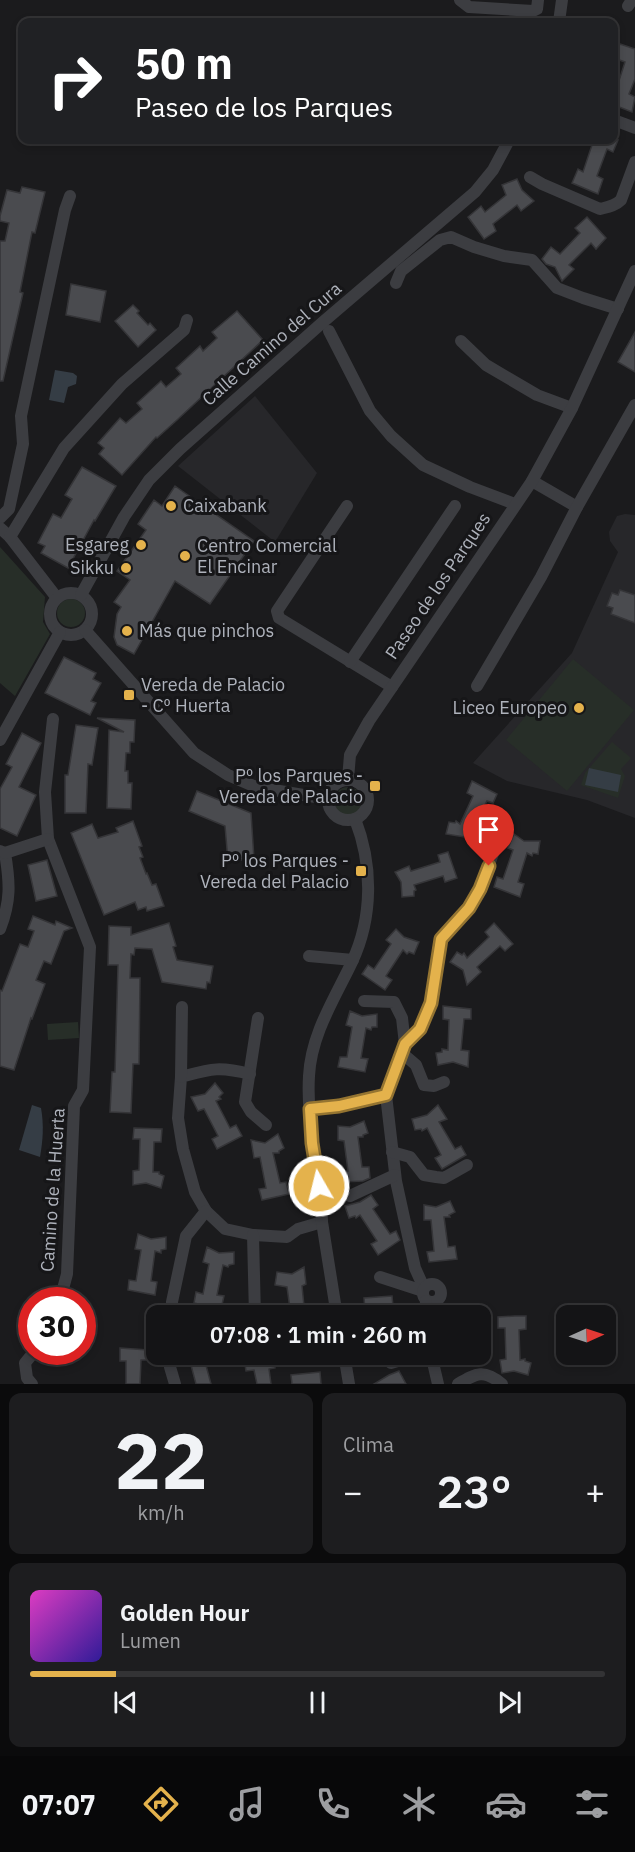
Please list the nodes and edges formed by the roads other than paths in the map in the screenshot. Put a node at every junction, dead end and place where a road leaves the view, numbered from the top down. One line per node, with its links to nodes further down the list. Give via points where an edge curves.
1 (460, 0): 2 (street, via 469,6 532,12 537,9)
2 (538, 0)
3 (562, 0): 4 (street)
4 (560, 18)
5 (618, 122): 6 (street)
6 (635, 128)
7 (507, 144): 27 (street, Calle Camino del Cura, via 476,192 149,480)
8 (635, 162): 9 (street, via 621,200 600,209)
9 (530, 177)
10 (70, 196): 24 (street, via 21,416 22,444 9,509)
11 (635, 271): 13 (street, Paseo de los Parques)
12 (396, 283): 13 (street, via 401,272 440,240 451,237 504,256 532,260 557,288)
13 (618, 309): 18 (street, Paseo de los Parques)
14 (187, 320): 26 (street, via 183,330 122,384 64,448)
15 (329, 331): 20 (street, Paseo de los Parques, via 370,411 391,436 423,465)
16 (461, 341): 18 (street, via 486,365 537,395)
17 (635, 405): 23 (street)
18 (572, 408): 19 (street, Paseo de los Parques)
19 (532, 481): 20 (street, Paseo de los Parques); 23 (street)
20 (515, 504): 33 (street, Paseo de los Parques)
21 (347, 506): 31 (street, Paseo de los Parques, via 277,611 279,618)
22 (455, 506): 31 (street, Paseo de los Parques)
23 (577, 507): 32 (street)
24 (0, 518)
25 (0, 528): 26 (street)
26 (10, 537): 28 (street)
27 (81, 595): 28 (street); 29 (street, via 92,607 93,616)
28 (57, 598): 30 (street, via 50,612 54,627)
29 (85, 630): 30 (street, via 69,635); 37 (street, via 194,753 256,787)
30 (60, 632): 35 (street)
31 (350, 662): 33 (street, Paseo de los Parques)
32 (477, 686)
33 (392, 687): 36 (street, Paseo de los Parques, via 350,755)
34 (52, 719): 40 (street, Camino de la Huerta, via 45,792)
35 (0, 740)
36 (348, 779): 37 (street, via 332,787); 38 (street, via 361,784 368,796 366,810)
37 (327, 799): 38 (street, via 336,816 342,820)
38 (355, 819): 44 (street, via 368,871 368,899 365,925)
39 (505, 821): 48 (street, via 480,889 469,908 441,939 431,1003 420,1029)
40 (48, 839): 41 (street); 63 (street, Camino de la Huerta, via 90,947 83,1090 74,1106)
41 (2, 852): 42 (street, via 9,880 7,911)
42 (0, 929)
43 (309, 956): 44 (street)
44 (353, 960): 53 (street, via 315,1043 309,1076)
45 (364, 1001): 48 (street, via 394,1002 402,1018)
46 (182, 1007): 50 (street)
47 (258, 1018): 49 (street)
48 (403, 1048): 51 (street, via 424,1085); 52 (street)
49 (249, 1074): 50 (street, via 214,1069); 54 (street, via 245,1102)
50 (181, 1077): 59 (street, via 178,1118 183,1149 195,1192)
51 (444, 1082)
52 (386, 1095): 53 (street); 55 (street)
53 (310, 1109): 60 (street)
54 (266, 1125)
55 (392, 1152): 56 (street, via 410,1157 424,1175 436,1178 444,1178); 57 (street)
56 (468, 1165)
57 (395, 1175): 58 (street); 64 (street)
58 (350, 1196)
59 (206, 1211): 61 (street, via 225,1229); 65 (street, via 186,1236)
60 (322, 1222): 61 (street, via 298,1229 287,1237); 67 (street)
61 (253, 1235): 66 (street)
62 (380, 1277): 64 (street)
63 (64, 1287)
64 (424, 1293): 68 (street)
65 (172, 1305)
66 (255, 1305)
67 (335, 1305)
68 (425, 1305)
69 (25, 1365): 73 (street)
70 (170, 1365): 74 (street)
71 (346, 1365): 75 (street)
72 (434, 1365): 76 (street)
73 (32, 1384)
74 (175, 1384)
75 (349, 1384)
76 (438, 1384)
77 (458, 1384): 78 (street, via 483,1373)
78 (502, 1384)

